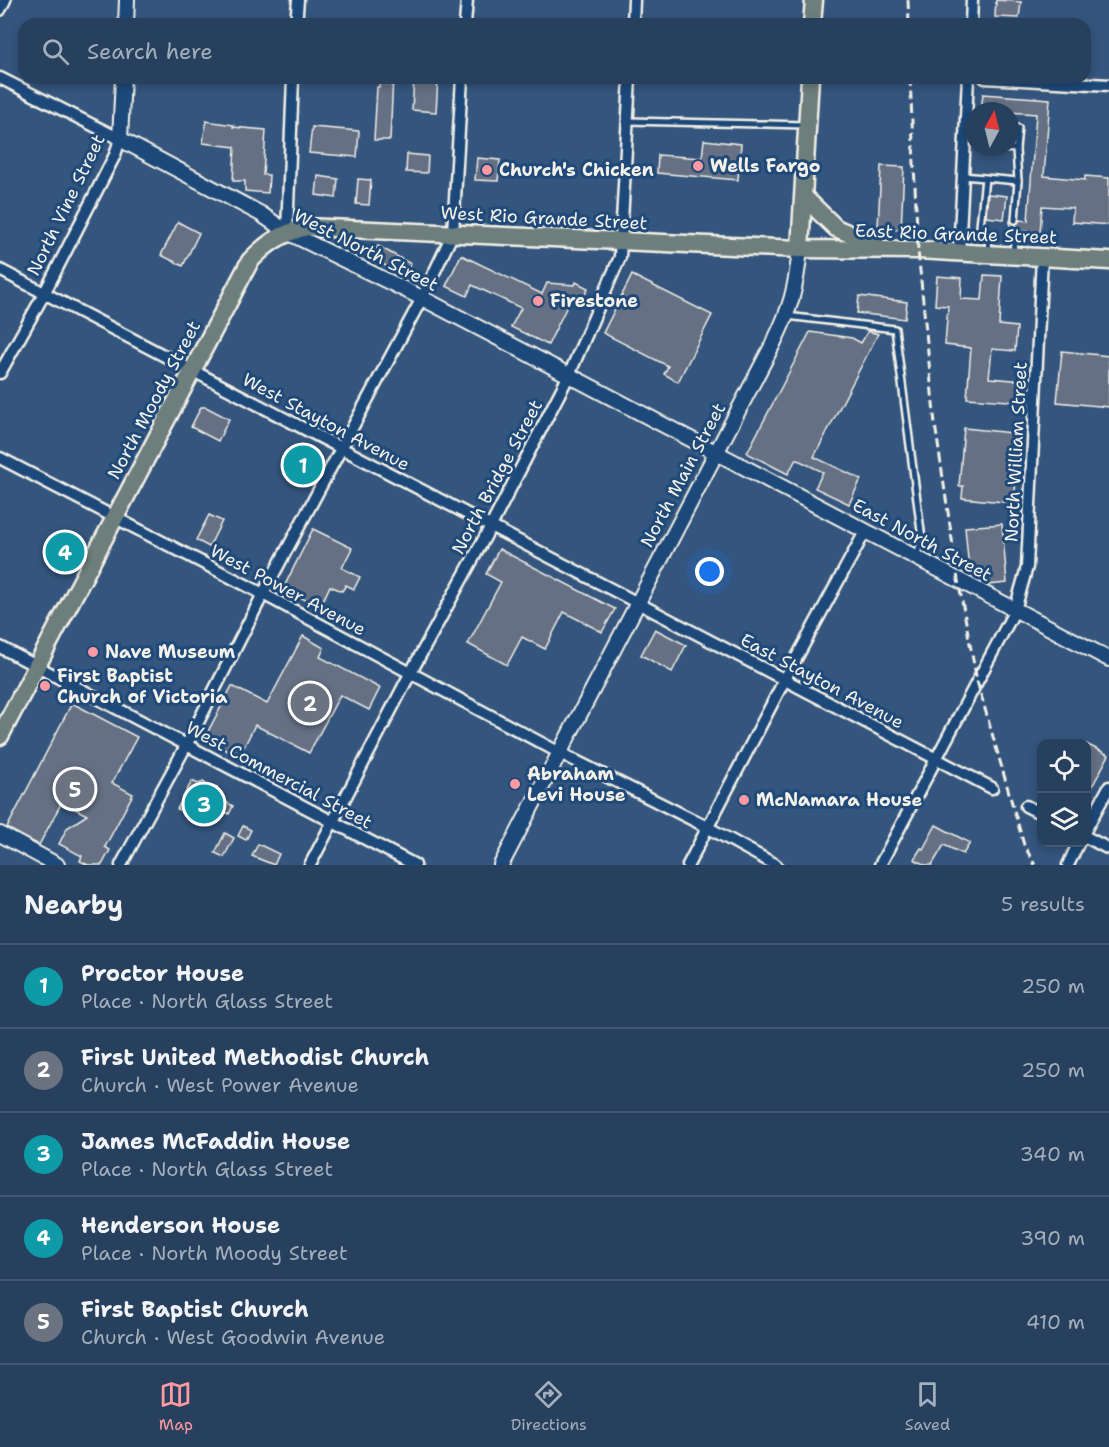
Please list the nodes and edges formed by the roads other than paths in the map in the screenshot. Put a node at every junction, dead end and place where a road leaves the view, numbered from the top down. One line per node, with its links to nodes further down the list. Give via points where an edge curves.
1 (5, 0): 8 (street)
2 (127, 0): 9 (street)
3 (298, 0): 10 (street)
4 (467, 0): 11 (street)
5 (634, 0): 12 (street)
6 (814, 0): 13 (main road)
7 (972, 0): 14 (street)
8 (0, 9)
9 (126, 18)
10 (296, 18)
11 (466, 18)
12 (633, 18)
13 (812, 18)
14 (971, 18)
15 (0, 78): 27 (street, West North Street)
16 (123, 84): 27 (street, North Vine Street)
17 (294, 84): 36 (street)
18 (462, 84): 37 (street)
19 (630, 84): 25 (street, North Bridge Street)
20 (810, 84): 26 (main road, North Main Street)
21 (968, 84): 24 (street)
22 (1091, 84): 23 (street)
23 (1109, 85)
24 (969, 102)
25 (627, 121): 26 (lane); 38 (street, North Bridge Street)
26 (807, 125): 33 (main road, North Main Street)
27 (120, 139): 36 (street, West North Street, via 261,214); 47 (street, North Vine Street)
28 (966, 156): 30 (street)
29 (1016, 156): 32 (lane)
30 (963, 176): 31 (lane); 41 (street)
31 (985, 178): 32 (lane); 42 (lane, via 980,226 989,234)
32 (1018, 180): 34 (lane)
33 (804, 197): 39 (main road, North Main Street); 40 (main road, via 836,228)
34 (1015, 220)
35 (1014, 231): 43 (lane)
36 (287, 232): 37 (main road, West Rio Grande Street, via 306,227); 48 (street, West North Street); 50 (main road, North Moody Street, via 264,246 250,261)
37 (453, 233): 38 (main road, West Rio Grande Street); 48 (street)
38 (622, 241): 39 (main road, West Rio Grande Street); 52 (street, North Bridge Street, via 620,257)
39 (800, 249): 40 (main road, East Rio Grande Street); 49 (street, North Main Street, via 796,286)
40 (885, 249): 41 (main road, East Rio Grande Street)
41 (958, 253): 42 (main road, East Rio Grande Street)
42 (988, 255): 43 (main road, East Rio Grande Street)
43 (1012, 256): 44 (main road, East Rio Grande Street)
44 (1042, 257): 45 (main road, East Rio Grande Street); 62 (street, North William Street, via 1026,567)
45 (1109, 261)
46 (0, 270): 47 (street, West Stayton Avenue)
47 (44, 294): 50 (street, West Stayton Avenue); 51 (street, North Vine Street)
48 (422, 298): 52 (street, West North Street); 53 (street)
49 (787, 315): 54 (street, North Main Street); 59 (lane, via 895,329 922,540)
50 (192, 370): 53 (street, West Stayton Avenue); 56 (main road, North Moody Street)
51 (0, 373)
52 (569, 375): 54 (street, West North Street); 57 (street, North Bridge Street)
53 (341, 448): 57 (street, West Stayton Avenue); 60 (street)
54 (716, 454): 58 (street, East North Street); 61 (street, North Main Street)
55 (0, 459): 56 (street, West Power Avenue)
56 (114, 518): 60 (street, West Power Avenue); 65 (main road, North Moody Street)
57 (491, 526): 61 (street, West Stayton Avenue); 66 (street, North Bridge Street)
58 (866, 530): 59 (street, East North Street); 67 (street)
59 (916, 557): 62 (street, East North Street)
60 (263, 594): 66 (street, West Power Avenue); 69 (street)
61 (637, 604): 67 (street, East Stayton Avenue); 70 (street, North Main Street)
62 (1015, 609): 64 (street, East North Street); 71 (street, North William Street)
63 (0, 647): 65 (street, West Commercial Street)
64 (1109, 659)
65 (36, 667): 68 (main road, North Moody Street); 69 (street, West Commercial Street)
66 (410, 674): 70 (street, West Power Avenue); 77 (street, North Bridge Street)
67 (784, 680): 71 (street, East Stayton Avenue); 78 (street)
68 (0, 736)
69 (187, 744): 77 (street, West Commercial Street); 84 (street)
70 (560, 753): 78 (street, West Power Avenue); 87 (street, North Main Street)
71 (936, 759): 73 (street, East Stayton Avenue); 90 (street, North William Street)
72 (1109, 787): 76 (street)
73 (992, 788)
74 (1026, 806): 75 (street)
75 (1037, 812)
76 (1091, 820)
77 (332, 821): 85 (street, North Bridge Street); 86 (street, West Commercial Street)
78 (707, 827): 88 (street); 89 (street, West Power Avenue)
79 (0, 834): 83 (street)
80 (1091, 840): 82 (street)
81 (1077, 847): 91 (street)
82 (1109, 849)
83 (57, 865)
84 (121, 865)
85 (310, 865)
86 (415, 865)
87 (501, 865)
88 (688, 865)
89 (776, 865)
90 (880, 865)
91 (1068, 865)

